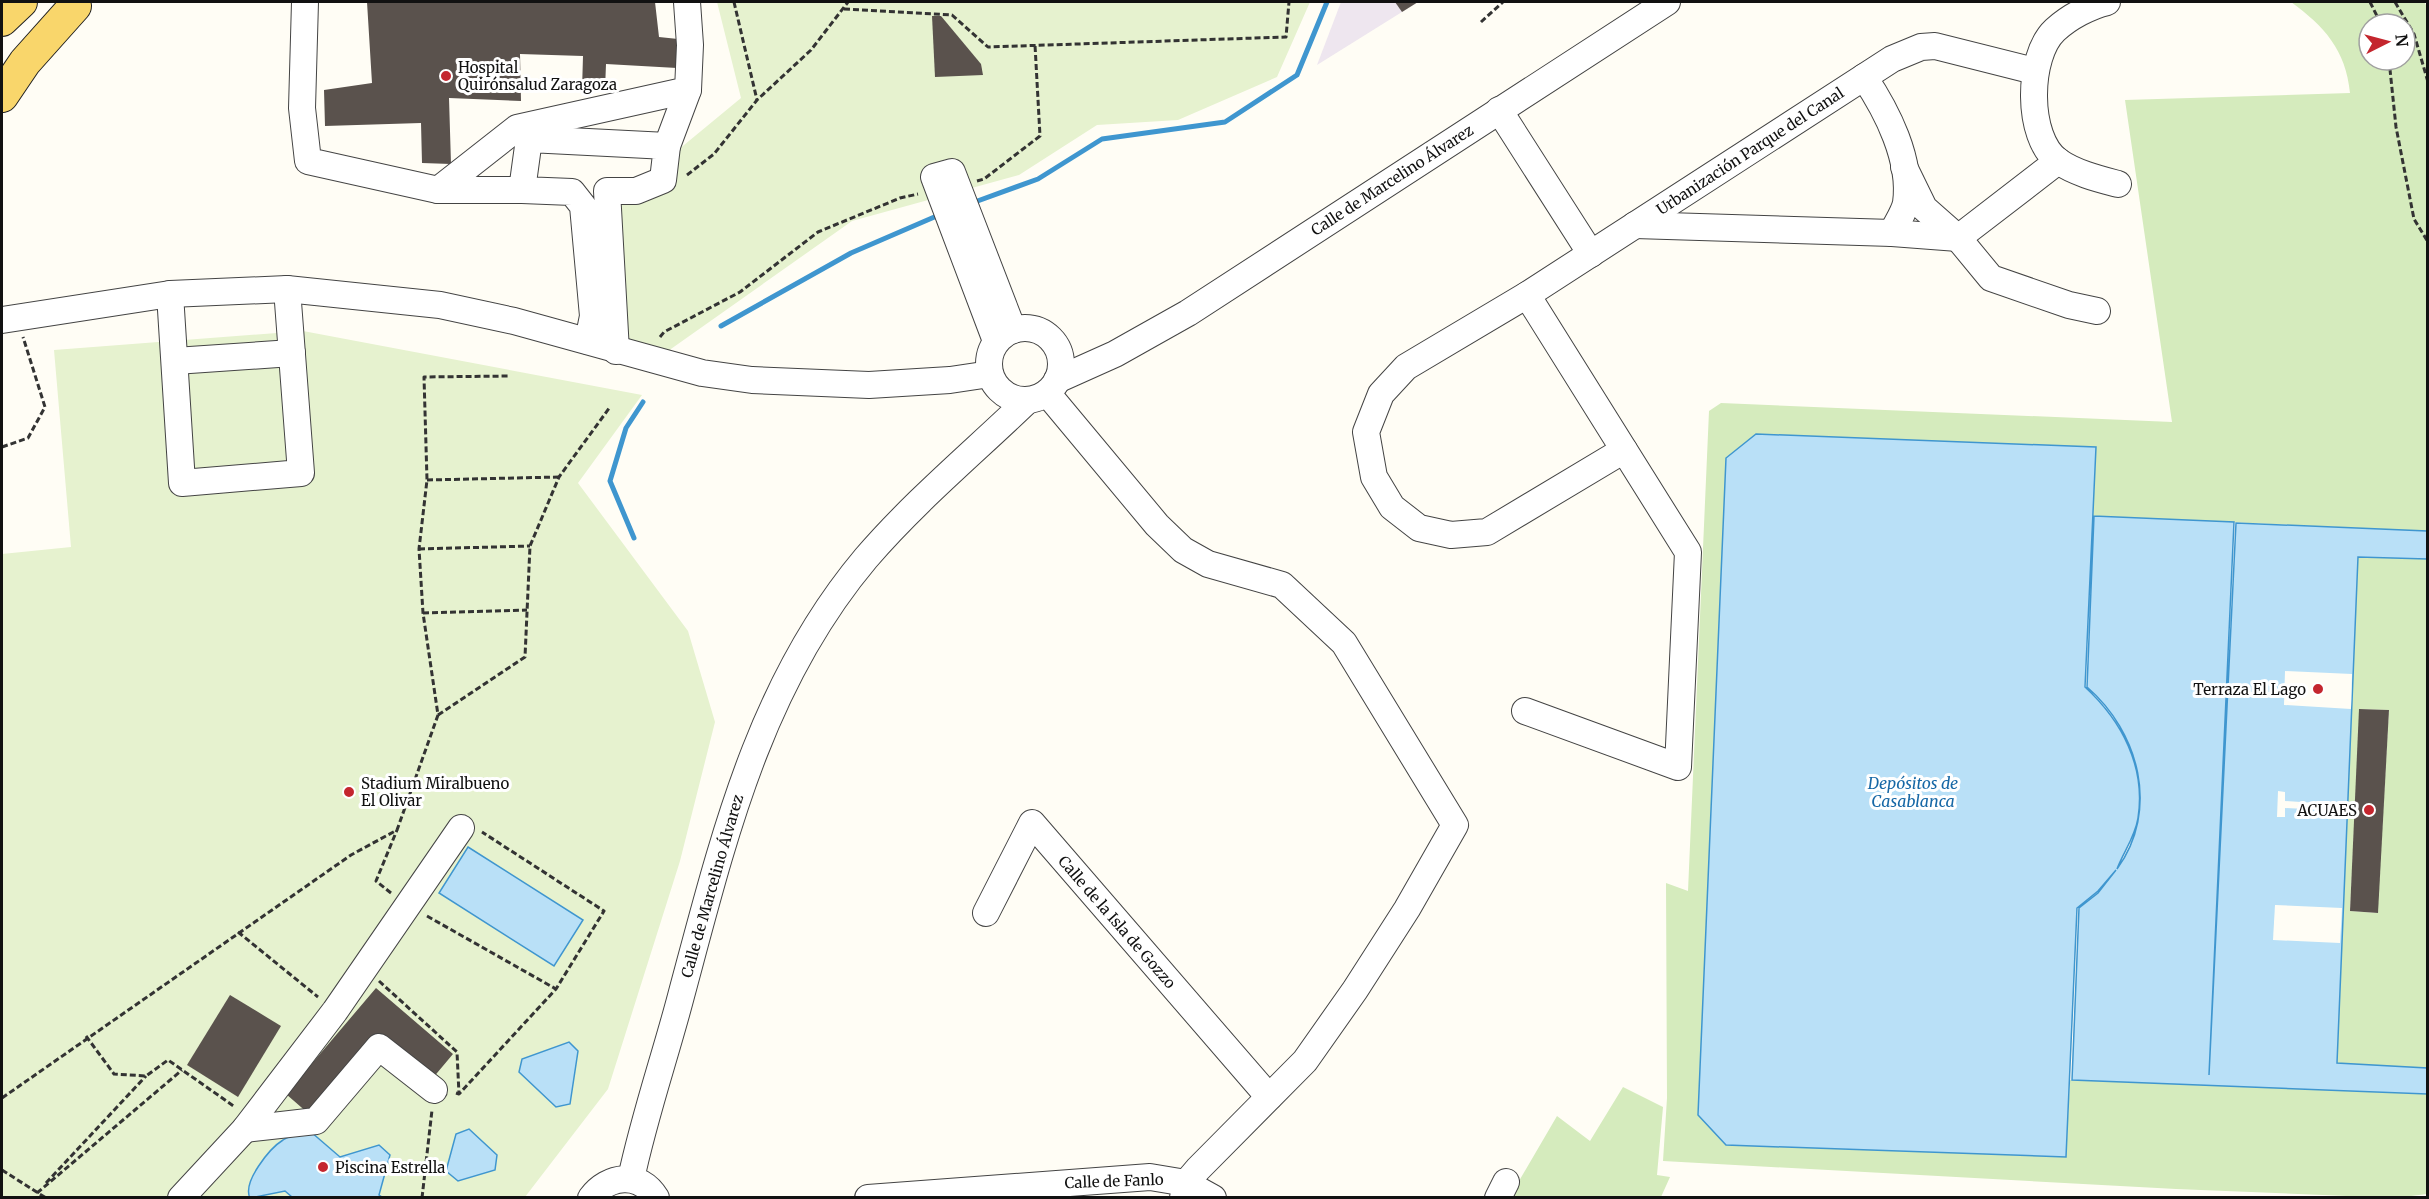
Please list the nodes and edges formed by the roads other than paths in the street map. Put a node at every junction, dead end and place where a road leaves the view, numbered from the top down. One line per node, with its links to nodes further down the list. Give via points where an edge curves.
1 (21, 2): 7 (main road)
2 (305, 2): 19 (street, via 303,108 308,161)
3 (687, 2): 11 (street)
4 (1667, 2): 13 (street, Calle de Marcelino Álvarez)
5 (2107, 2): 8 (street, via 2092,6 2054,31)
6 (77, 4): 9 (main road); 12 (main road, via 25,62)
7 (2, 20)
8 (2034, 71): 10 (street, Urbanización Parque del Canal, via 1935,46 1921,47 1892,59); 15 (street, via 2034,118)
9 (2, 72)
10 (1864, 77): 16 (street, via 1881,103); 22 (street, Urbanización Parque del Canal)
11 (688, 90): 14 (street); 19 (street, via 517,128)
12 (2, 96)
13 (1499, 111): 25 (street); 36 (street, Calle de Marcelino Álvarez, via 1188,313)
14 (667, 146): 20 (street, via 529,138); 21 (street, via 663,180 636,190 607,190)
15 (2058, 161): 17 (street); 24 (street)
16 (1904, 167): 23 (street, via 1906,204); 24 (street, via 1924,208)
17 (2118, 184)
18 (947, 188): 31 (street)
19 (438, 190): 20 (street)
20 (522, 190): 21 (street, via 572,192)
21 (595, 204): 32 (street); 34 (street)
22 (1635, 225): 23 (street, Urbanización Parque del Canal); 25 (street, Urbanización Parque del Canal)
23 (1892, 232): 24 (street, Urbanización Parque del Canal)
24 (1958, 238): 29 (street, via 1991,278 2068,305)
25 (1591, 254): 28 (street, Urbanización Parque del Canal)
26 (287, 289): 27 (street); 32 (street, via 440,305); 33 (street)
27 (170, 294): 30 (street); 35 (street)
28 (1527, 295): 40 (street); 40 (street, Urbanización Parque del Canal, via 1406,367 1381,394 1366,432 1374,477 1392,507 1419,528 1451,536 1487,532)
29 (2097, 310)
30 (12, 319)
31 (1005, 335): 37 (street, via 1023,328 1042,332); 38 (street, via 991,351)
32 (588, 341): 34 (street)
33 (291, 344): 35 (street); 35 (street, via 301,473 182,483)
34 (616, 351): 38 (street, via 702,374 796,383 880,384)
35 (175, 353)
36 (1115, 354): 37 (street, Calle de Marcelino Álvarez); 39 (street, Calle de Marcelino Álvarez)
37 (1060, 355): 39 (street, Calle de Marcelino Álvarez, via 1060,372)
38 (990, 374): 39 (street)
39 (1034, 392): 45 (street, via 1183,550 1208,564 1282,585 1344,643 1455,825 1355,990 1305,1061); 47 (street, Calle de Marcelino Álvarez, via 917,504 866,559 810,637 762,727 726,825)
40 (1624, 450): 41 (street, via 1688,552 1678,766)
41 (1525, 711)
42 (461, 828): 46 (street, via 335,1011)
43 (986, 913): 45 (street, Calle de la Isla de Gozzo, via 1032,823)
44 (434, 1090): 46 (street, via 380,1047 316,1121)
45 (1269, 1097): 48 (street)
46 (248, 1124): 50 (street)
47 (631, 1179): 51 (street, via 609,1181); 52 (street)
48 (1185, 1190): 49 (street, Calle de Fanlo, via 1150,1177); 54 (street, Calle de Fanlo)
49 (948, 1194): 53 (street, Calle de Fanlo)
50 (181, 1197)
51 (591, 1197)
52 (656, 1197)
53 (868, 1197)
54 (1213, 1197)

